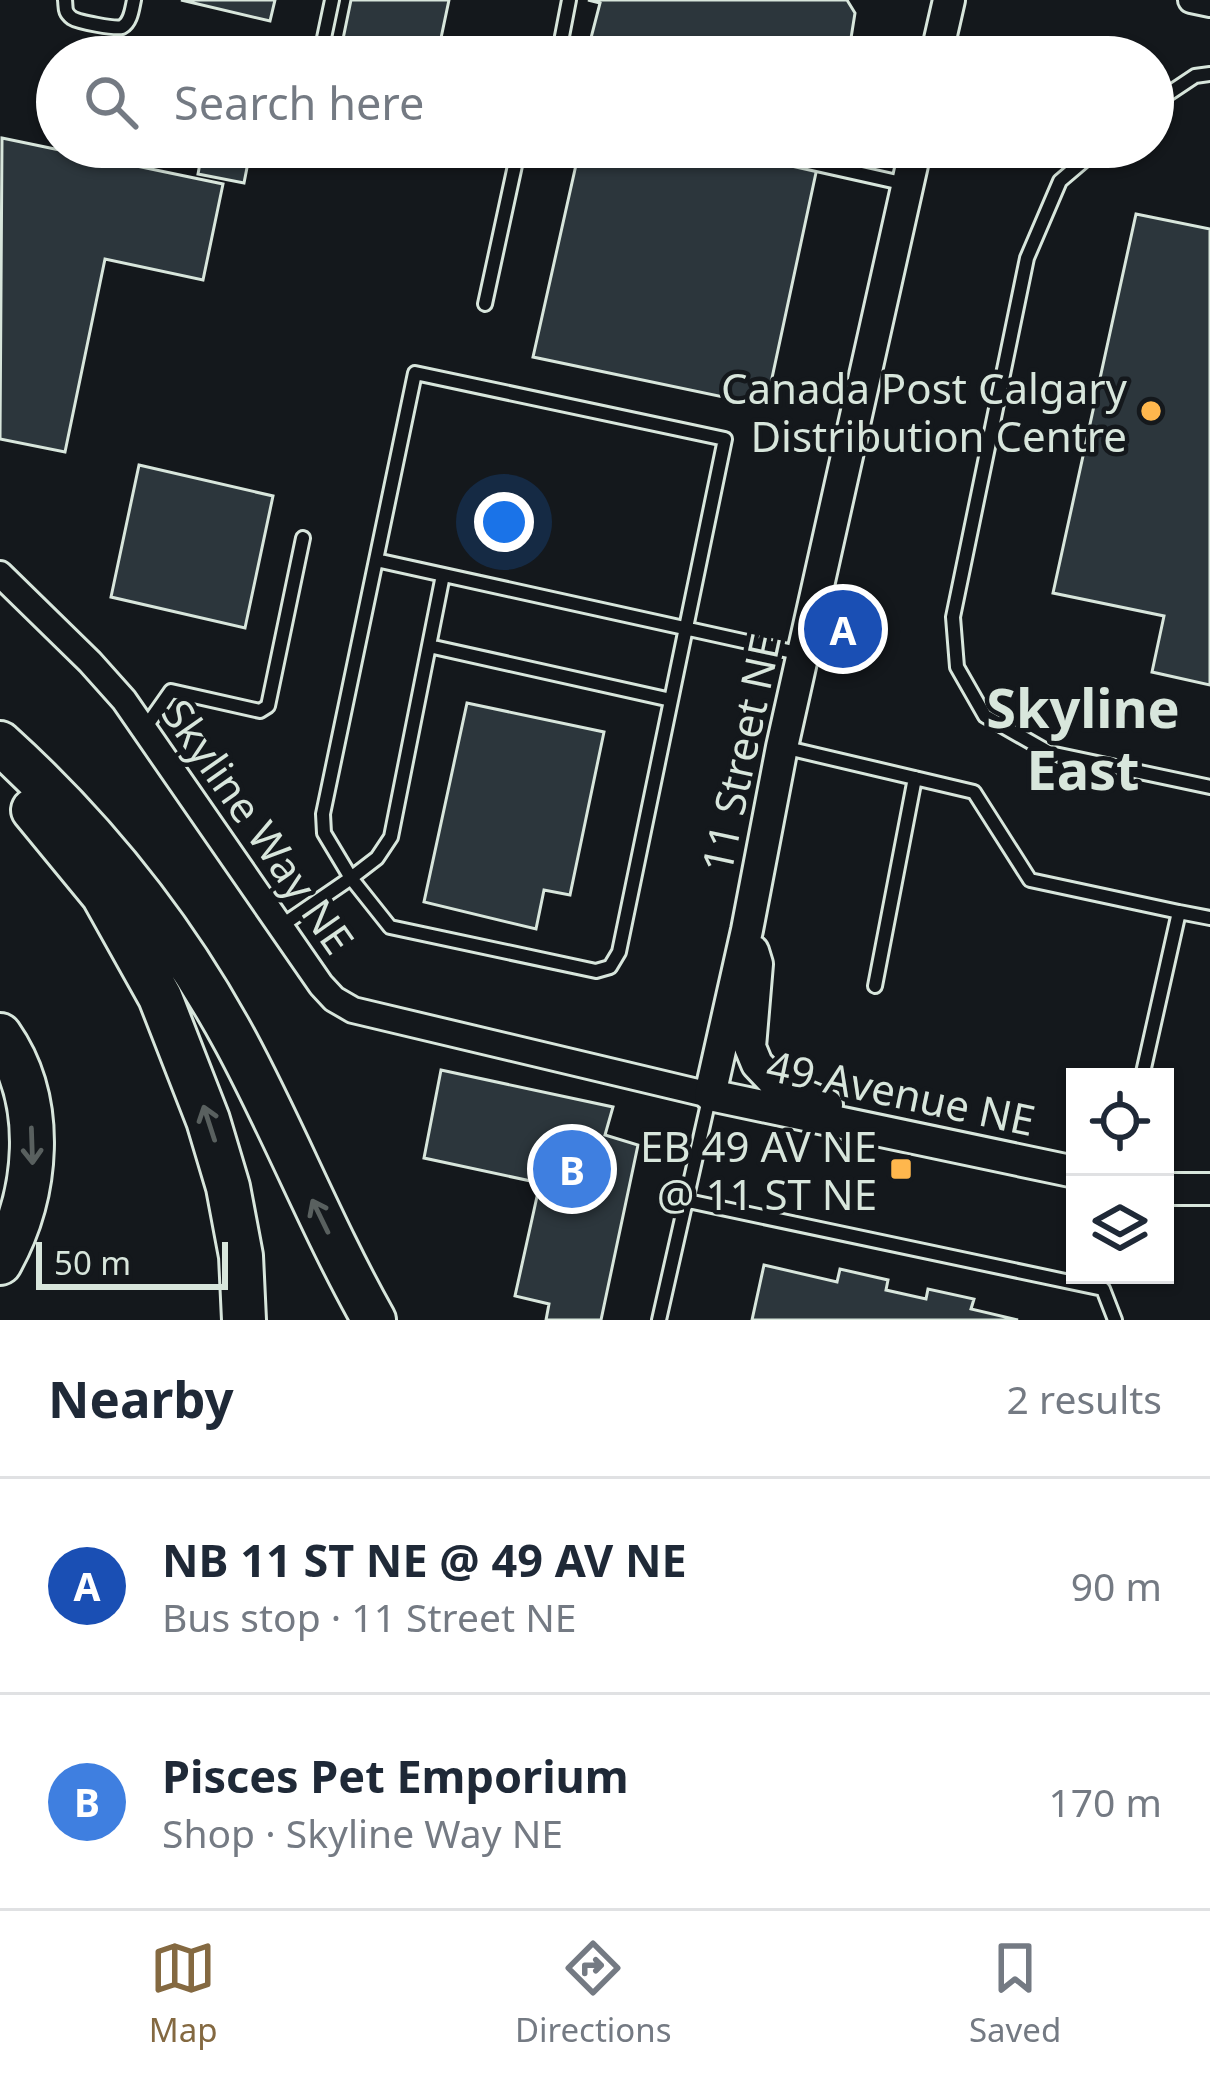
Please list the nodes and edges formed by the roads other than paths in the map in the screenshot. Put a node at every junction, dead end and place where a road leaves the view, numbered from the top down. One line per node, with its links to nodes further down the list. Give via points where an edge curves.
1 (65, 0): 2 (lane, via 74,19 116,28)
2 (134, 0)
3 (332, 0): 8 (lane)
4 (569, 0): 9 (lane)
5 (949, 0): 10 (street)
6 (1192, 0): 7 (street)
7 (1210, 4)
8 (324, 36)
9 (562, 36)
10 (941, 36)
11 (1210, 74): 12 (lane)
12 (1174, 90)
13 (514, 168): 18 (lane)
14 (833, 168): 17 (lane)
15 (912, 168): 17 (street, 11 Street NE)
16 (1075, 168): 32 (lane, via 1060,181 1027,258 953,617 957,668 985,716 1050,753)
17 (908, 185): 25 (street, 11 Street NE)
18 (485, 304)
19 (303, 538): 27 (lane, via 268,706 260,711 171,691)
20 (376, 560): 22 (lane); 23 (lane, via 415,373 725,440); 33 (lane, via 323,814 324,833)
21 (0, 574): 27 (street, Skyline Way NE)
22 (443, 575): 23 (lane); 24 (lane)
23 (686, 628): 25 (lane); 26 (lane)
24 (429, 646): 26 (lane); 33 (lane, via 391,836)
25 (803, 654): 29 (street, 11 Street NE)
26 (671, 700): 33 (lane, via 610,967 390,927)
27 (145, 729): 36 (street, Skyline Way NE)
28 (0, 742): 49 (highway, one-way to 28, via 186,957 92,834)
29 (782, 747): 31 (lane); 37 (street, 11 Street NE)
30 (0, 772): 48 (highway, one-way to 30, via 228,1186 160,997 103,895)
31 (915, 778): 34 (lane, via 974,792 1030,880); 38 (lane)
32 (1210, 788)
33 (351, 878): 36 (lane)
34 (1179, 912): 35 (lane); 40 (lane)
35 (1210, 918)
36 (280, 926): 41 (street, Skyline Way NE, via 321,985 353,1010)
37 (747, 930): 41 (street, 11 Street NE); 42 (street, via 758,964 750,1048 757,1064 775,1083)
38 (875, 986)
39 (0, 1035): 47 (highway, one-way to 47, via 24,1089 33,1165)
40 (1144, 1068)
41 (710, 1095): 42 (street, 49 Avenue NE); 46 (lane)
42 (899, 1134): 43 (street, 49 Avenue NE)
43 (1066, 1170)
44 (1174, 1189): 45 (street)
45 (1210, 1189)
46 (688, 1201): 50 (lane); 51 (lane, via 1103,1289)
47 (0, 1262)
48 (244, 1320)
49 (374, 1320)
50 (659, 1320)
51 (1115, 1320)

